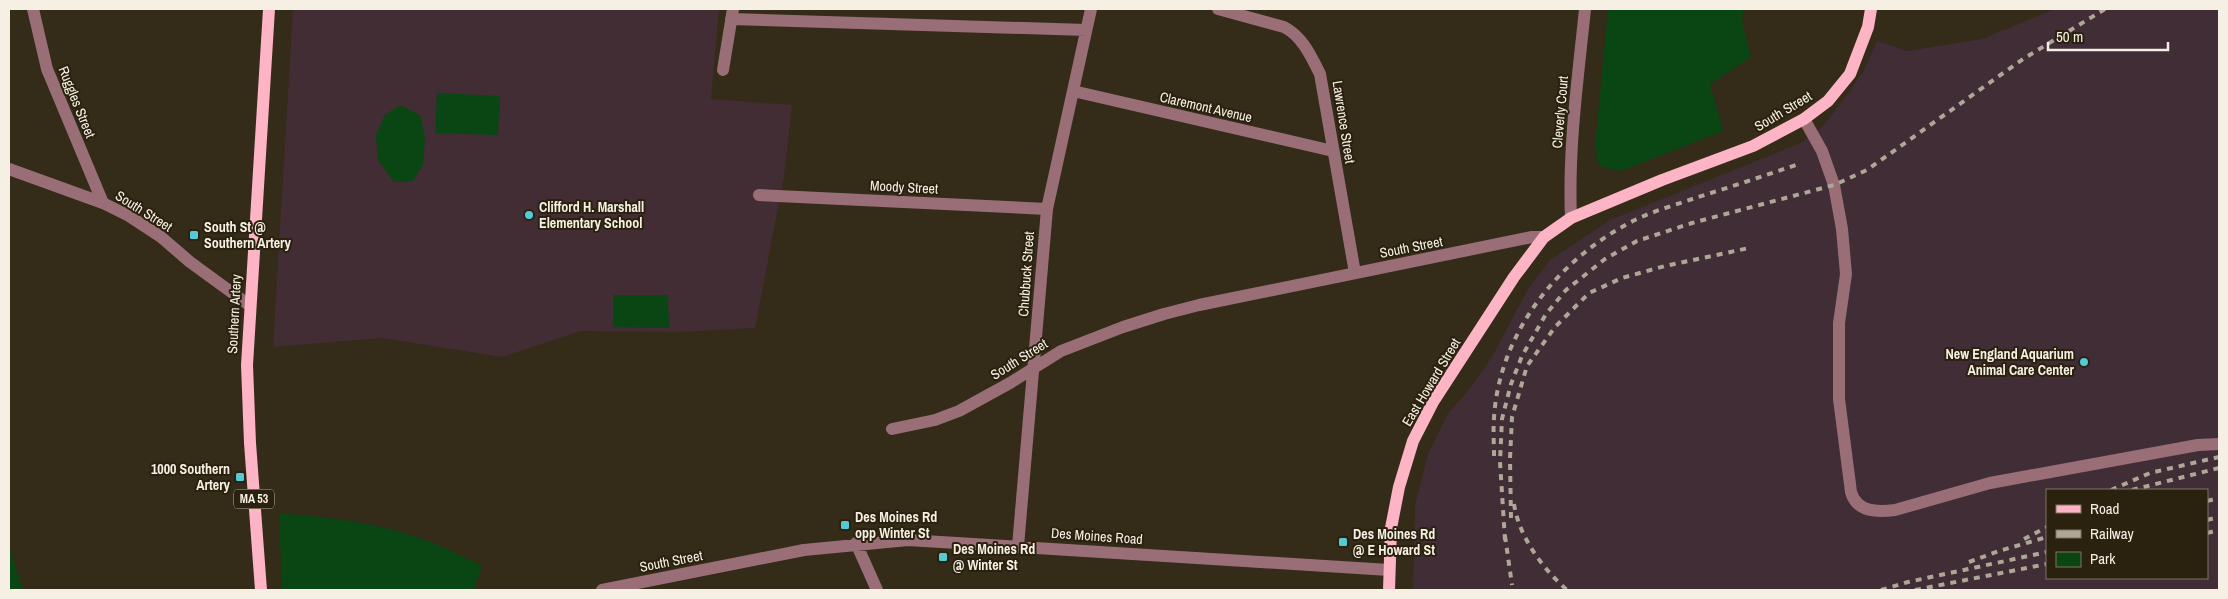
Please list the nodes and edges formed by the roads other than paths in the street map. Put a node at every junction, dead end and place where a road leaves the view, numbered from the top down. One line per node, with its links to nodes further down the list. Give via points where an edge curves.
1 (33, 9): 15 (street, Ruggles Street, via 48,69)
2 (269, 9): 20 (main road, Southern Artery / MA 53)
3 (1091, 9): 8 (street, Chubbuck Street)
4 (1218, 9): 12 (street, Lawrence Street, via 1284,27 1303,44 1320,74)
5 (1585, 9): 17 (street, Cleverly Court, via 1569,181)
6 (1871, 9): 11 (main road, South Street, via 1868,27 1850,74 1828,101)
7 (732, 14): 8 (street); 9 (street)
8 (1086, 30): 10 (street, Chubbuck Street)
9 (723, 70)
10 (1073, 92): 12 (street, Claremont Avenue); 16 (street, Chubbuck Street)
11 (1804, 119): 17 (main road, South Street, via 1753,146); 23 (street, via 1822,151 1834,185 1842,229 1846,274 1840,318 1839,410 1851,492 1862,507 1882,512 1896,510 1990,483)
12 (1333, 151): 19 (street, Lawrence Street)
13 (9, 169): 15 (street, South Street)
14 (759, 195): 16 (street, Moody Street)
15 (103, 203): 20 (street, South Street, via 161,237)
16 (1046, 209): 21 (street, Chubbuck Street)
17 (1571, 218): 18 (main road, South Street)
18 (1544, 237): 19 (street, South Street); 27 (main road, East Howard Street, via 1514,277 1433,402 1413,441 1393,520)
19 (1355, 273): 21 (street, South Street, via 1164,314 1068,348)
20 (249, 305): 28 (main road, Southern Artery / MA 53, via 248,395)
21 (1034, 366): 22 (street, South Street, via 959,411); 25 (street, Chubbuck Street)
22 (892, 429)
23 (2219, 444)
24 (856, 543): 25 (street, Des Moines Road, via 908,540); 26 (street, Des Moines Road); 30 (street)
25 (1018, 546): 27 (street, Des Moines Road)
26 (804, 550): 29 (street, South Street)
27 (1389, 570): 31 (main road, East Howard Street)
28 (261, 590)
29 (602, 590)
30 (877, 590)
31 (1388, 590)

